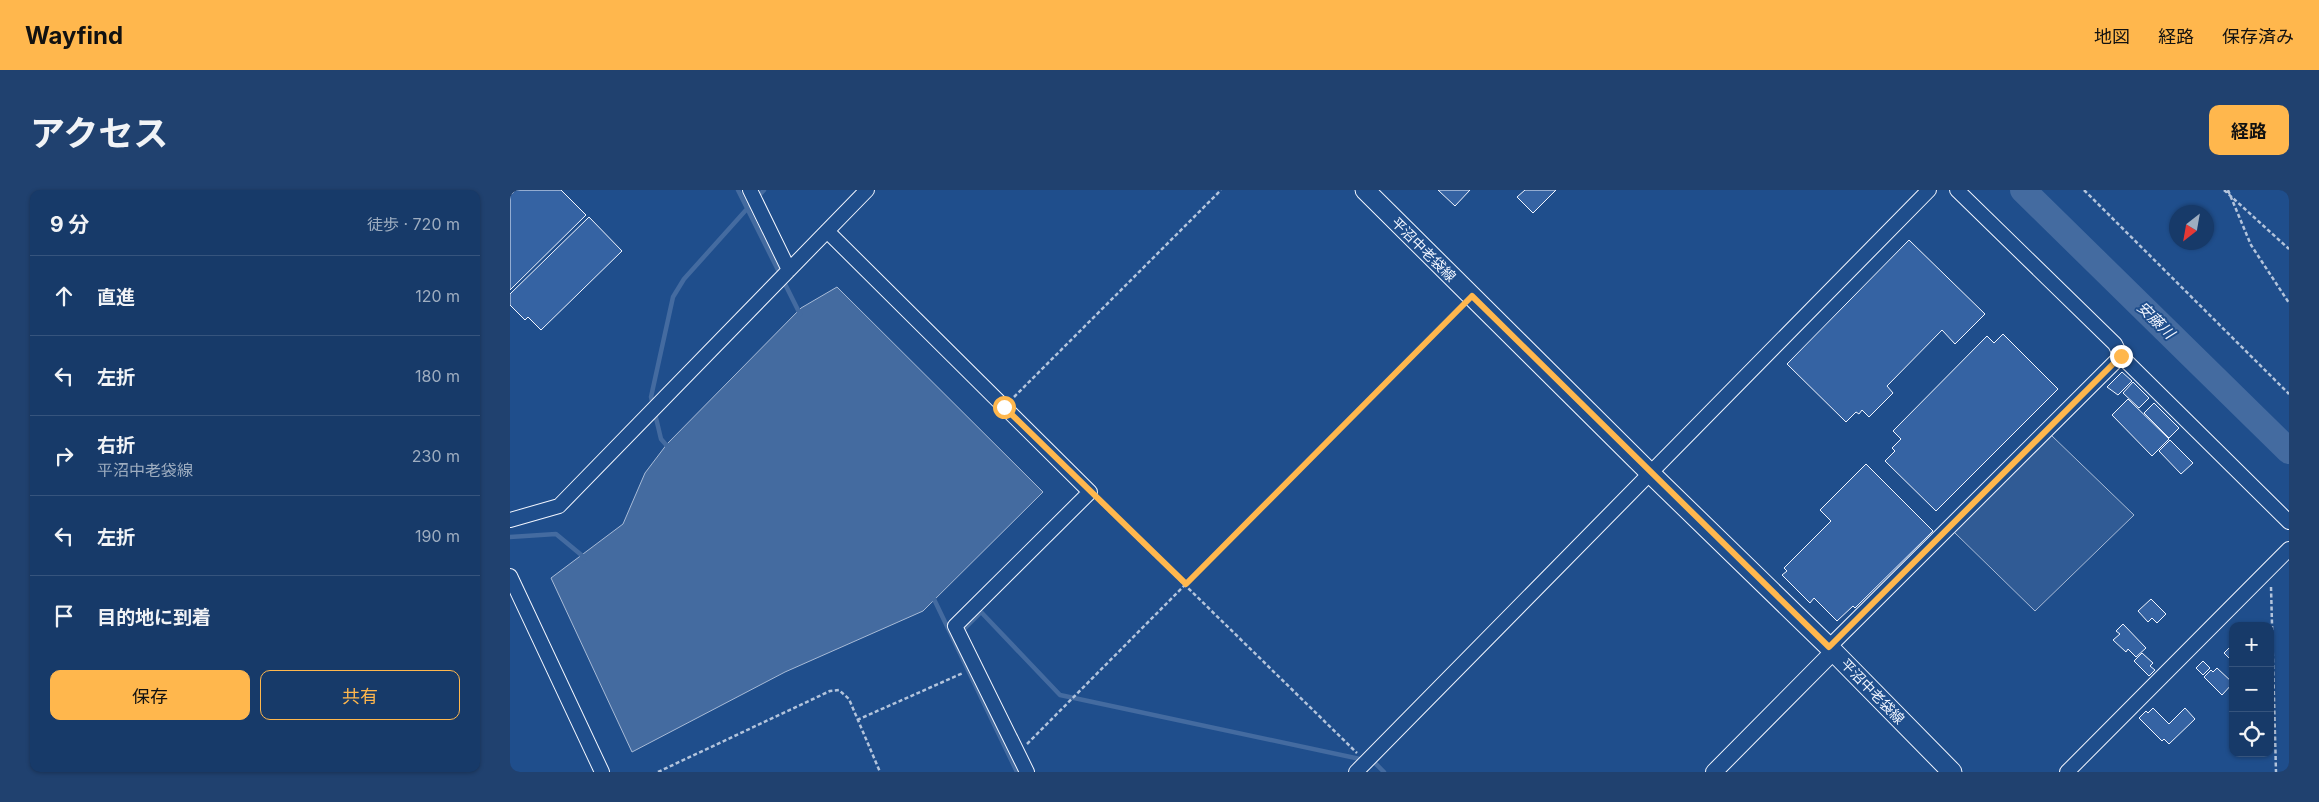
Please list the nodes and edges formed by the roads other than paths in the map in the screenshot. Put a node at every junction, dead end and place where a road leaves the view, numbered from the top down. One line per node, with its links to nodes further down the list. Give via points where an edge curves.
1 (750, 190): 7 (street)
2 (867, 190): 6 (street)
3 (1365, 190): 9 (main road, 平沼中老袋線)
4 (1929, 190): 9 (street)
5 (1957, 190): 8 (street, via 2115,344)
6 (827, 231): 7 (street); 17 (street, via 1090,492 955,626)
7 (789, 270): 10 (street, via 559,506)
8 (2121, 356): 11 (street); 14 (street)
9 (1650, 473): 14 (main road, 平沼中老袋線); 15 (street)
10 (510, 520)
11 (2289, 522)
12 (2289, 549): 20 (street)
13 (510, 576): 16 (street)
14 (1831, 649): 18 (street); 19 (main road, 平沼中老袋線)
15 (1361, 767)
16 (602, 772)
17 (1026, 772)
18 (1714, 772)
19 (1952, 772)
20 (2068, 772)

